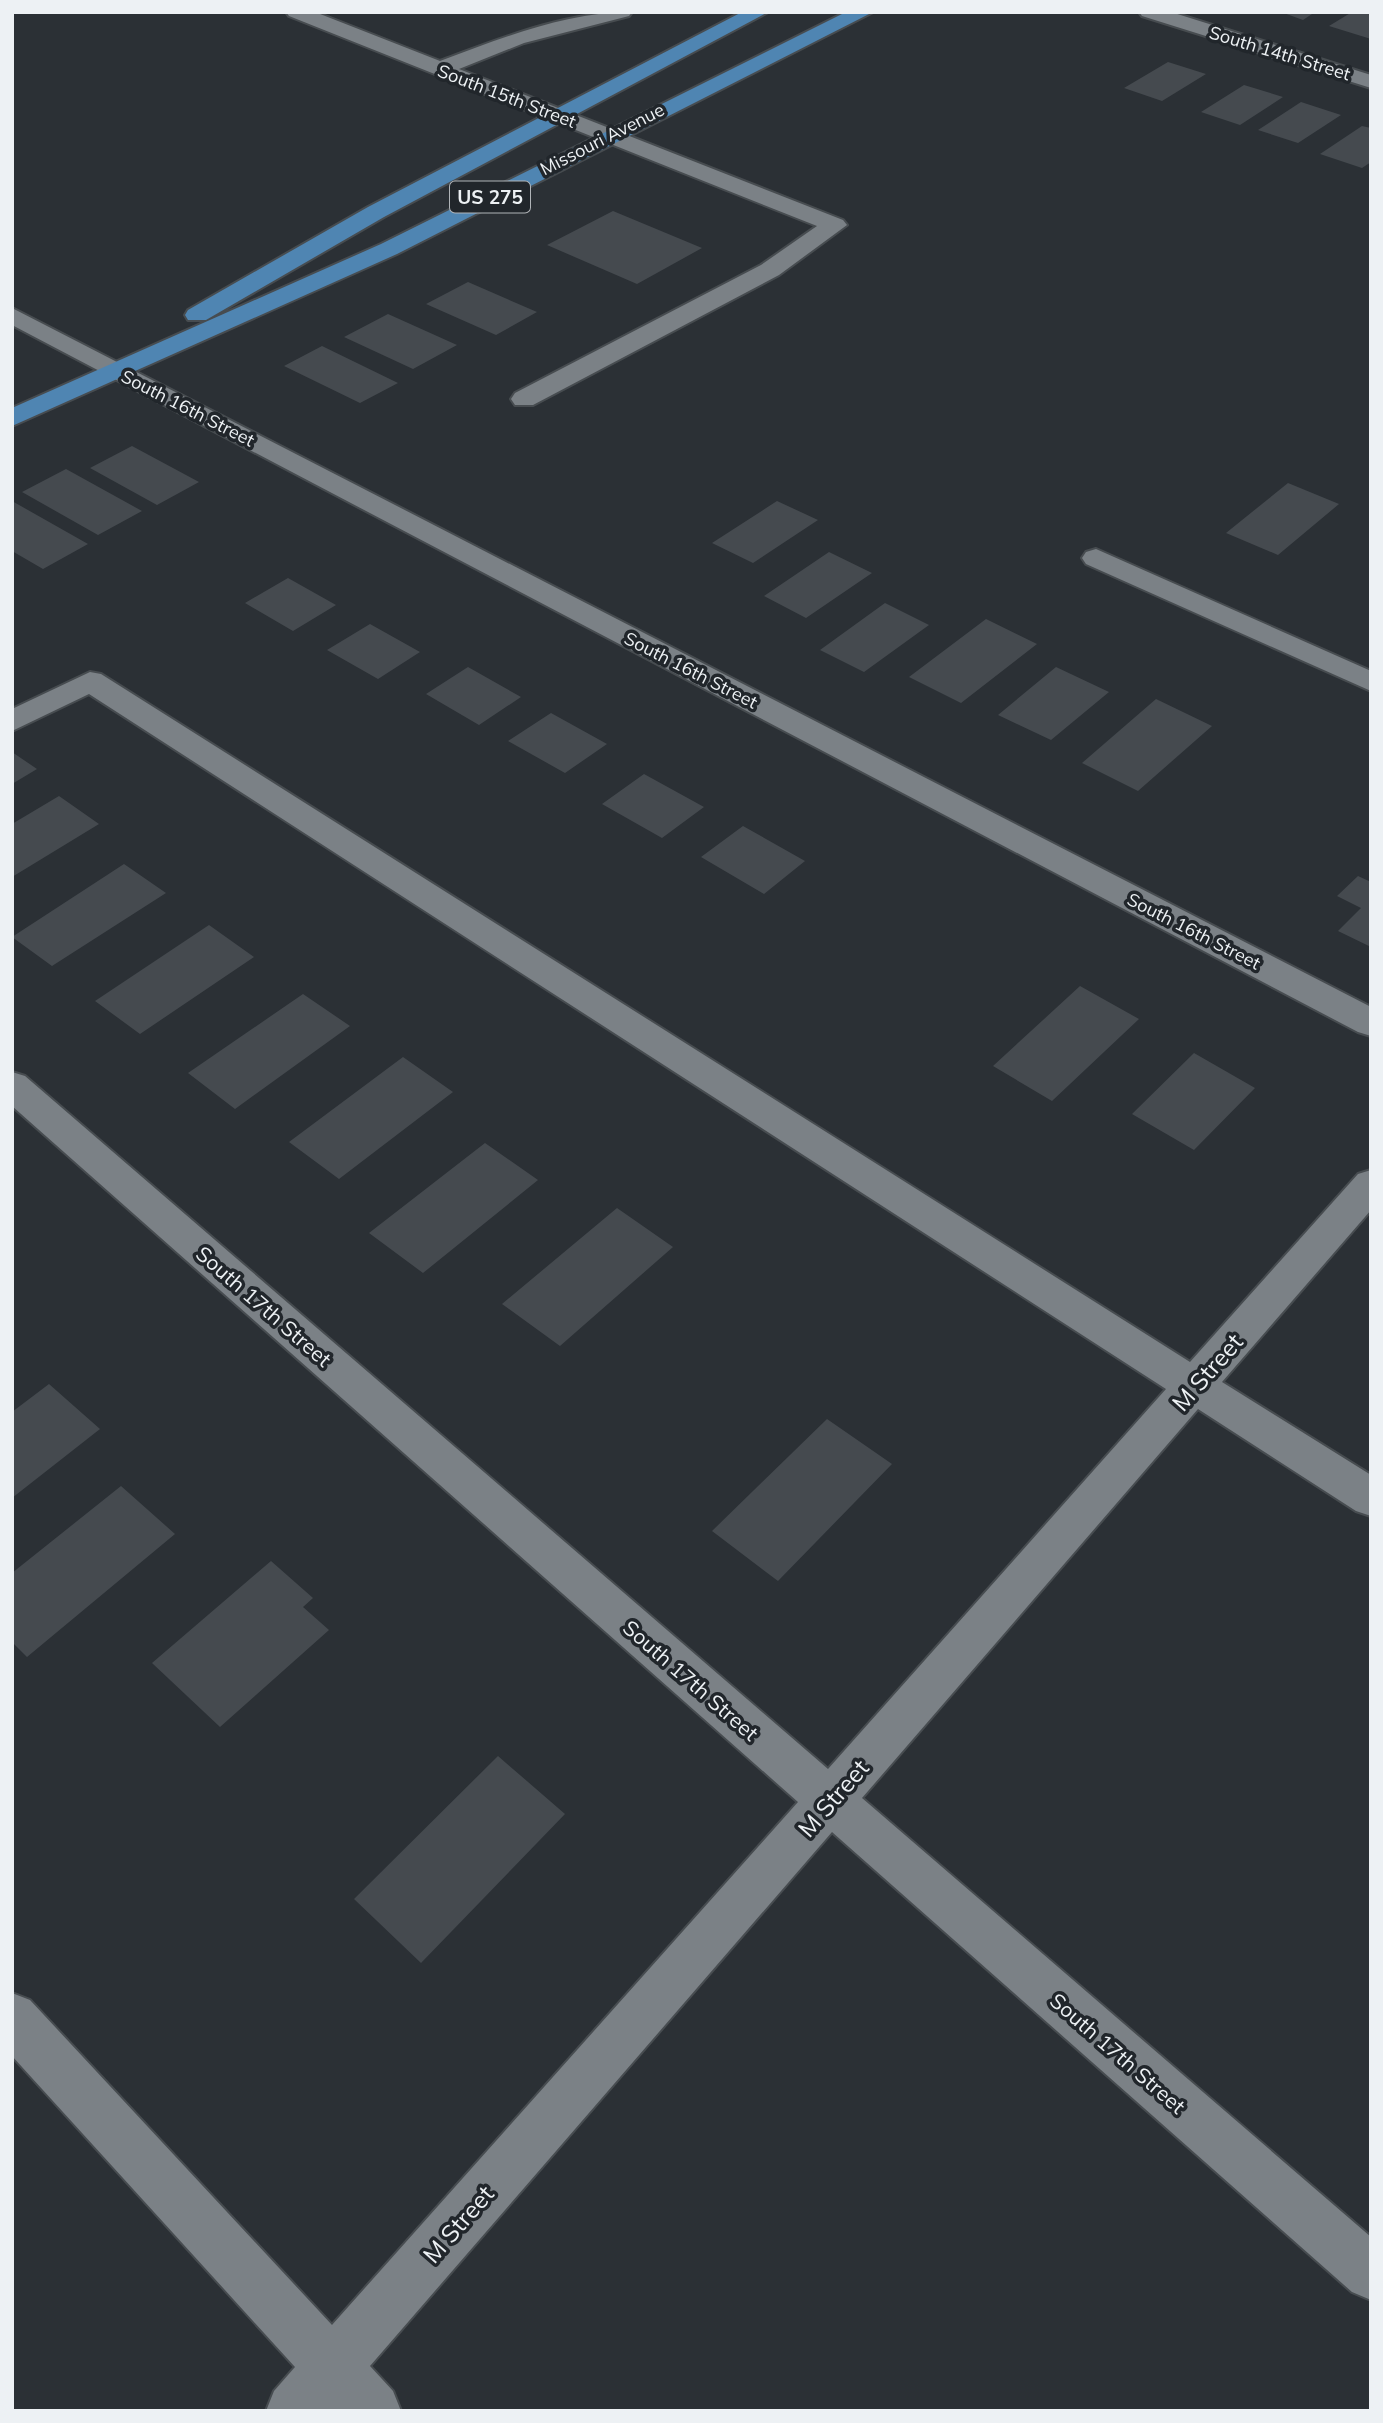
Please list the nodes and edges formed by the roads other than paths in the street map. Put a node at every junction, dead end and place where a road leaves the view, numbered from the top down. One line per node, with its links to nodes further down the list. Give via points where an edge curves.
1 (296, 12): 6 (street, South 15th Street)
2 (622, 12): 6 (street, via 517,39)
3 (758, 12): 8 (main road, Missouri Avenue / US 275)
4 (863, 12): 9 (main road, Missouri Avenue / US 275)
5 (1149, 12): 7 (street, South 14th Street)
6 (439, 69): 8 (street, South 15th Street)
7 (1371, 82)
8 (556, 115): 9 (street, South 15th Street); 11 (main road, Missouri Avenue / US 275, via 230,294)
9 (608, 136): 11 (main road, Missouri Avenue / US 275, via 265,307); 12 (street, South 15th Street, via 835,225 770,270)
10 (12, 315): 11 (street, South 16th Street)
11 (113, 369): 13 (main road, Missouri Avenue / US 275); 17 (street, South 16th Street)
12 (524, 399)
13 (12, 418)
14 (1096, 558): 15 (street)
15 (1371, 682)
16 (12, 721): 20 (street, via 90,681)
17 (1371, 1023)
18 (12, 1085): 22 (street, South 17th Street)
19 (1371, 1184): 20 (street, M Street)
20 (1193, 1387): 21 (street); 22 (street, M Street)
21 (1371, 1498)
22 (830, 1802): 24 (street, South 17th Street); 25 (street, M Street)
23 (12, 2018): 25 (street)
24 (1371, 2273)
25 (333, 2366): 26 (street, M Street); 27 (street)
26 (294, 2411)
27 (373, 2411)

